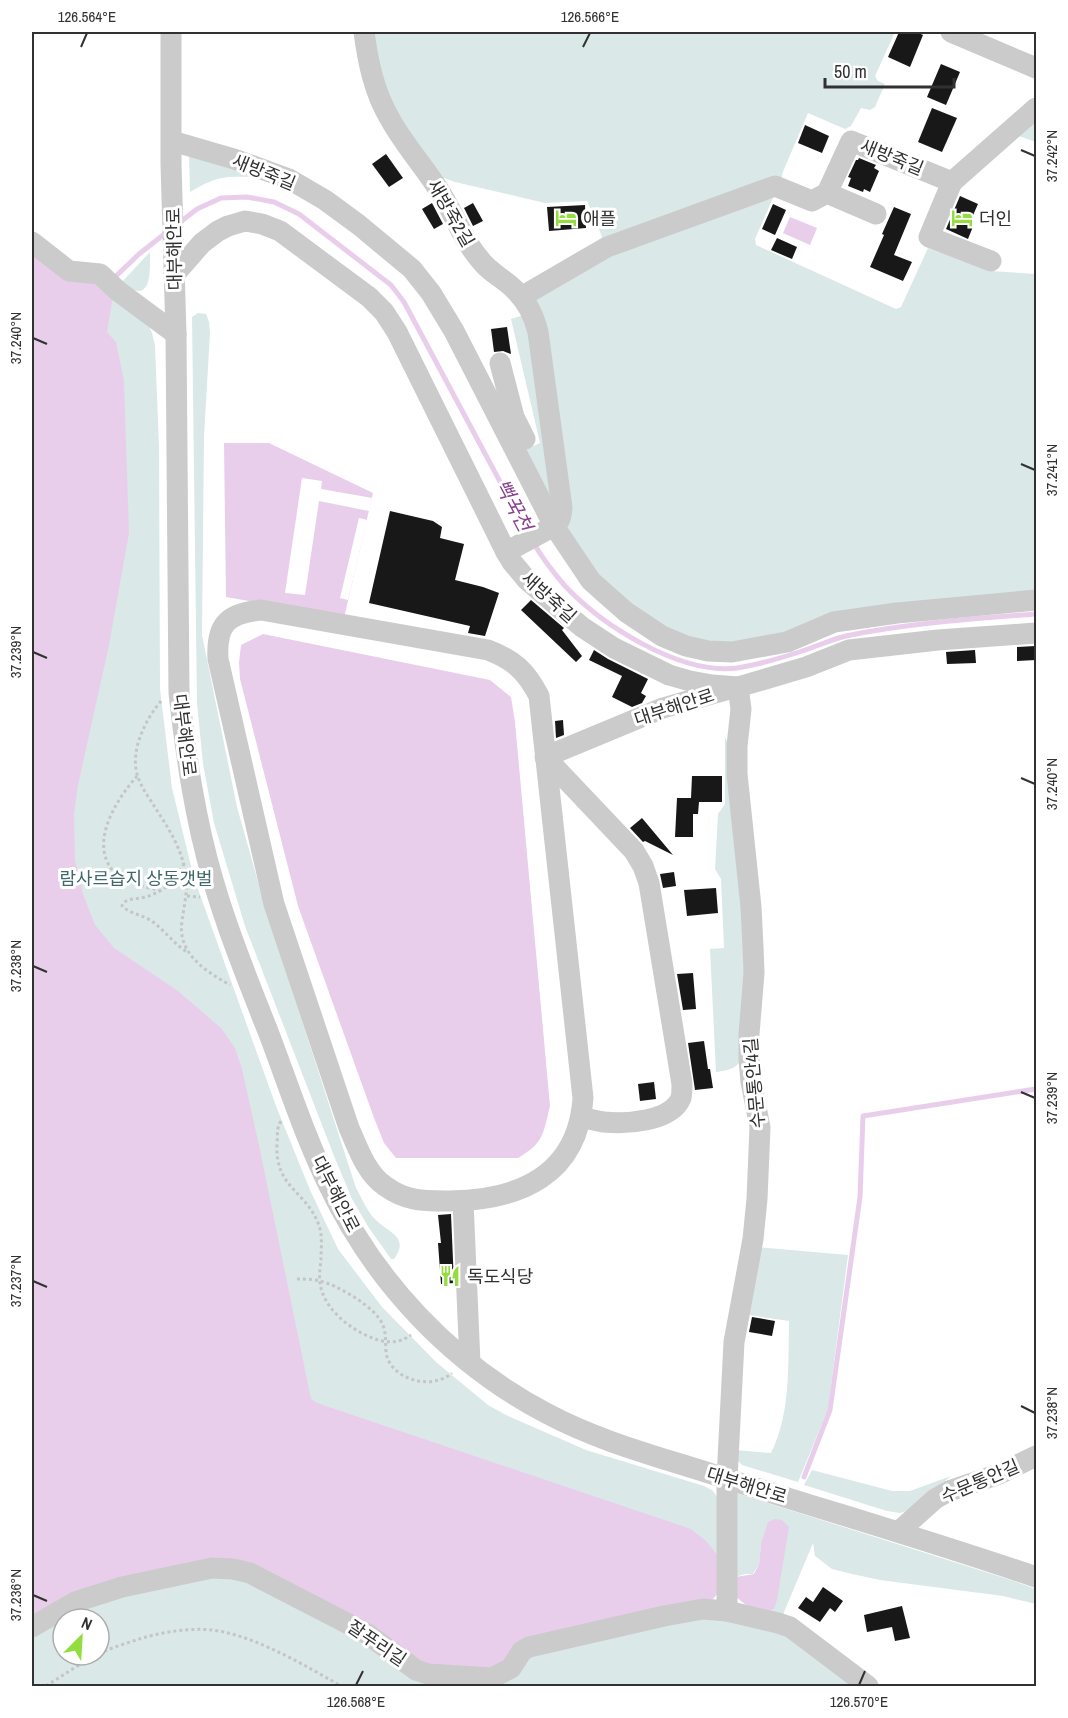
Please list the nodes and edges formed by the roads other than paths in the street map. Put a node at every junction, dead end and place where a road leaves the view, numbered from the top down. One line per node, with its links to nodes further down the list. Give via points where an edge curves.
1 (171, 32): 6 (street, 대부해안로)
2 (364, 32): 13 (street, 새방죽2길, via 375,87 391,121 443,197 466,243 482,263)
3 (951, 32): 4 (street)
4 (1036, 68)
5 (1036, 108): 7 (street)
6 (172, 141): 12 (street, 대부해안로); 16 (street, 새방죽길, via 290,179 325,200 412,268 454,331)
7 (952, 182): 8 (street, 새방죽길, via 851,141); 11 (street, via 929,237)
8 (827, 193): 9 (street); 13 (street, via 812,201 775,186 607,247)
9 (876, 214)
10 (32, 242): 14 (street, via 69,271 100,274)
11 (991, 261)
12 (174, 265): 14 (street, 대부해안로); 18 (street, 새방죽길, via 218,231 236,223 254,222 280,231 369,297 397,332)
13 (521, 297): 17 (street, 새방죽2길, via 538,332 562,508 558,523)
14 (176, 334): 25 (street, 대부해안로, via 179,693 185,748 213,881 328,1185 354,1233 386,1279)
15 (500, 363): 16 (street, via 514,417 527,441)
16 (514, 448): 17 (street, 새방죽길)
17 (552, 528): 18 (street); 19 (street, 새방죽길, via 591,580 626,612 662,636 708,651 732,652 787,642 834,622)
18 (510, 549): 21 (street, 새방죽길, via 512,562 527,580 582,627 614,648 669,675)
19 (1036, 600)
20 (1036, 633): 21 (street, 새방죽길, via 849,650)
21 (738, 687): 22 (street, 대부해안로, via 663,708); 27 (street, 수문통안4길, via 738,774 754,973 749,1059 760,1128 753,1239 734,1342)
22 (545, 757): 23 (street, via 583,1098); 23 (street, via 634,851 643,866 682,1084 682,1096 663,1115 647,1120 604,1122); 24 (street, via 539,696 519,667 503,656 488,650 261,610 234,616 222,626 217,643 219,659 274,904 349,1128 370,1170 399,1195 412,1200)
23 (581, 1117): 24 (street, via 564,1157 549,1172 511,1192)
24 (463, 1201): 25 (street)
25 (463, 1366): 27 (street, 대부해안로, via 548,1415 606,1440)
26 (1036, 1456): 28 (street, 수문통안길, via 935,1498)
27 (727, 1479): 28 (street, 대부해안로); 30 (street)
28 (898, 1532): 29 (street, 대부해안로)
29 (1036, 1577)
30 (727, 1604): 31 (street, 잘푸리길, via 529,1647 511,1668 492,1678 416,1670 366,1633 250,1573 233,1569 212,1568 122,1587 75,1602); 32 (street, 잘푸리길, via 790,1627)
31 (32, 1627)
32 (868, 1686)

